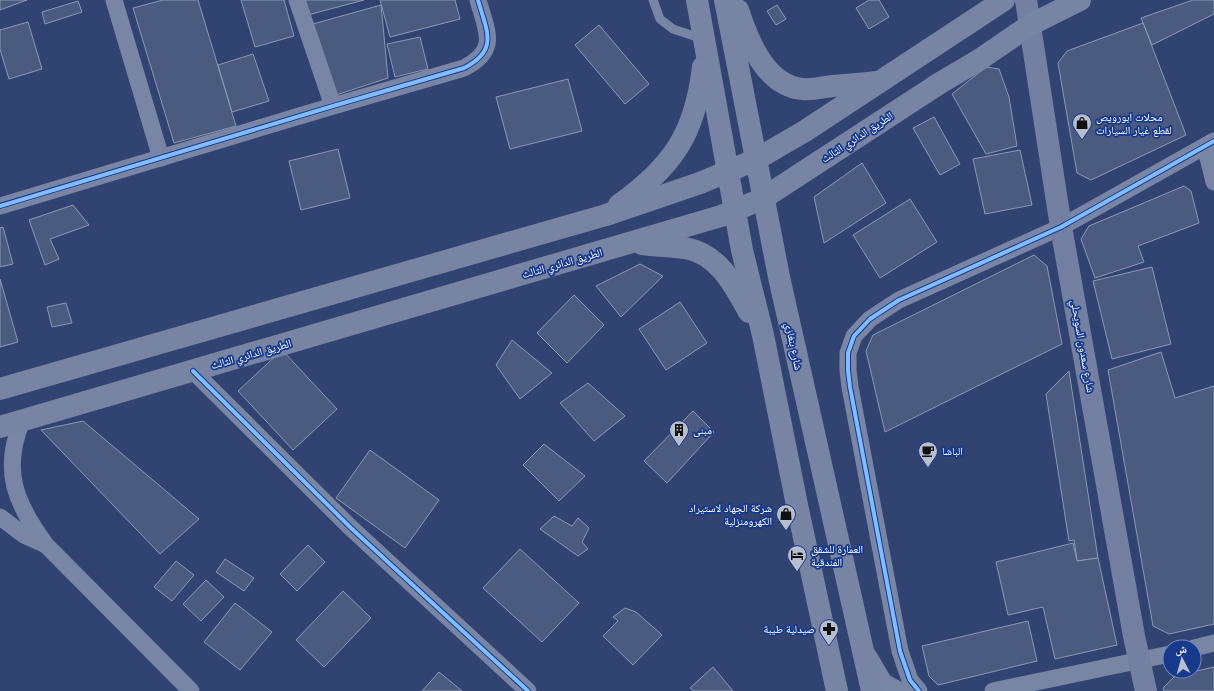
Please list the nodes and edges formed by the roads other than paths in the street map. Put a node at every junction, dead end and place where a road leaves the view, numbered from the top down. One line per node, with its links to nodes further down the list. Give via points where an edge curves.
1 (114, 0): 16 (street)
2 (297, 0): 14 (street)
3 (478, 0): 14 (street, via 487,40 486,52 477,62)
4 (653, 0): 12 (lane, via 660,18 673,29)
5 (697, 0): 12 (main road)
6 (725, 0): 17 (main road, شارع بنغازي)
7 (735, 0): 13 (main road, via 746,35 758,59 778,79 801,89)
8 (1004, 0): 13 (main road)
9 (1026, 0): 11 (main road, شارع سعدون السويحلي)
10 (1080, 0): 11 (main road, الطريق الدائري الثالث)
11 (1030, 24): 20 (main road, الطريق الدائري الثالث, via 979,60); 24 (main road, شارع سعدون السويحلي)
12 (705, 42): 18 (main road); 23 (main road, via 695,112 685,137 654,177)
13 (877, 82): 17 (main road, via 805,131)
14 (332, 106): 16 (street)
15 (1210, 144): 19 (street); 24 (street)
16 (161, 158): 21 (street)
17 (755, 160): 18 (main road); 20 (main road, شارع بنغازي)
18 (727, 171): 22 (main road); 23 (main road, via 700,183)
19 (1214, 182)
20 (762, 199): 22 (main road, الطريق الدائري الثالث); 35 (main road, شارع بنغازي, via 828,502)
21 (0, 206)
22 (734, 210): 25 (main road, الطريق الدائري الثالث, via 700,224); 26 (main road)
23 (606, 215): 28 (main road)
24 (1061, 227): 37 (main road, شارع سعدون السويحلي); 43 (street, via 899,300 870,319 854,336 848,353 850,387 900,651 910,680)
25 (631, 243): 26 (main road, via 687,248 715,262 731,280); 27 (main road, الطريق الدائري الثالث)
26 (762, 335): 40 (main road)
27 (194, 371): 29 (main road, الطريق الدائري الثالث); 39 (street, via 351,528)
28 (0, 389)
29 (22, 421): 30 (main road, الطريق الدائري الثالث); 32 (street, via 11,456 12,480 29,522)
30 (0, 427)
31 (0, 517): 32 (street, via 24,535)
32 (46, 545): 38 (street)
33 (1214, 644): 34 (street)
34 (1202, 646)
35 (863, 647): 41 (main road, شارع بنغازي); 42 (street, via 884,682)
36 (1162, 656): 37 (street)
37 (1139, 662): 44 (street); 45 (main road, شارع سعدون السويحلي)
38 (191, 691)
39 (528, 691)
40 (837, 691)
41 (872, 691)
42 (900, 691)
43 (919, 691)
44 (993, 691)
45 (1146, 691)

